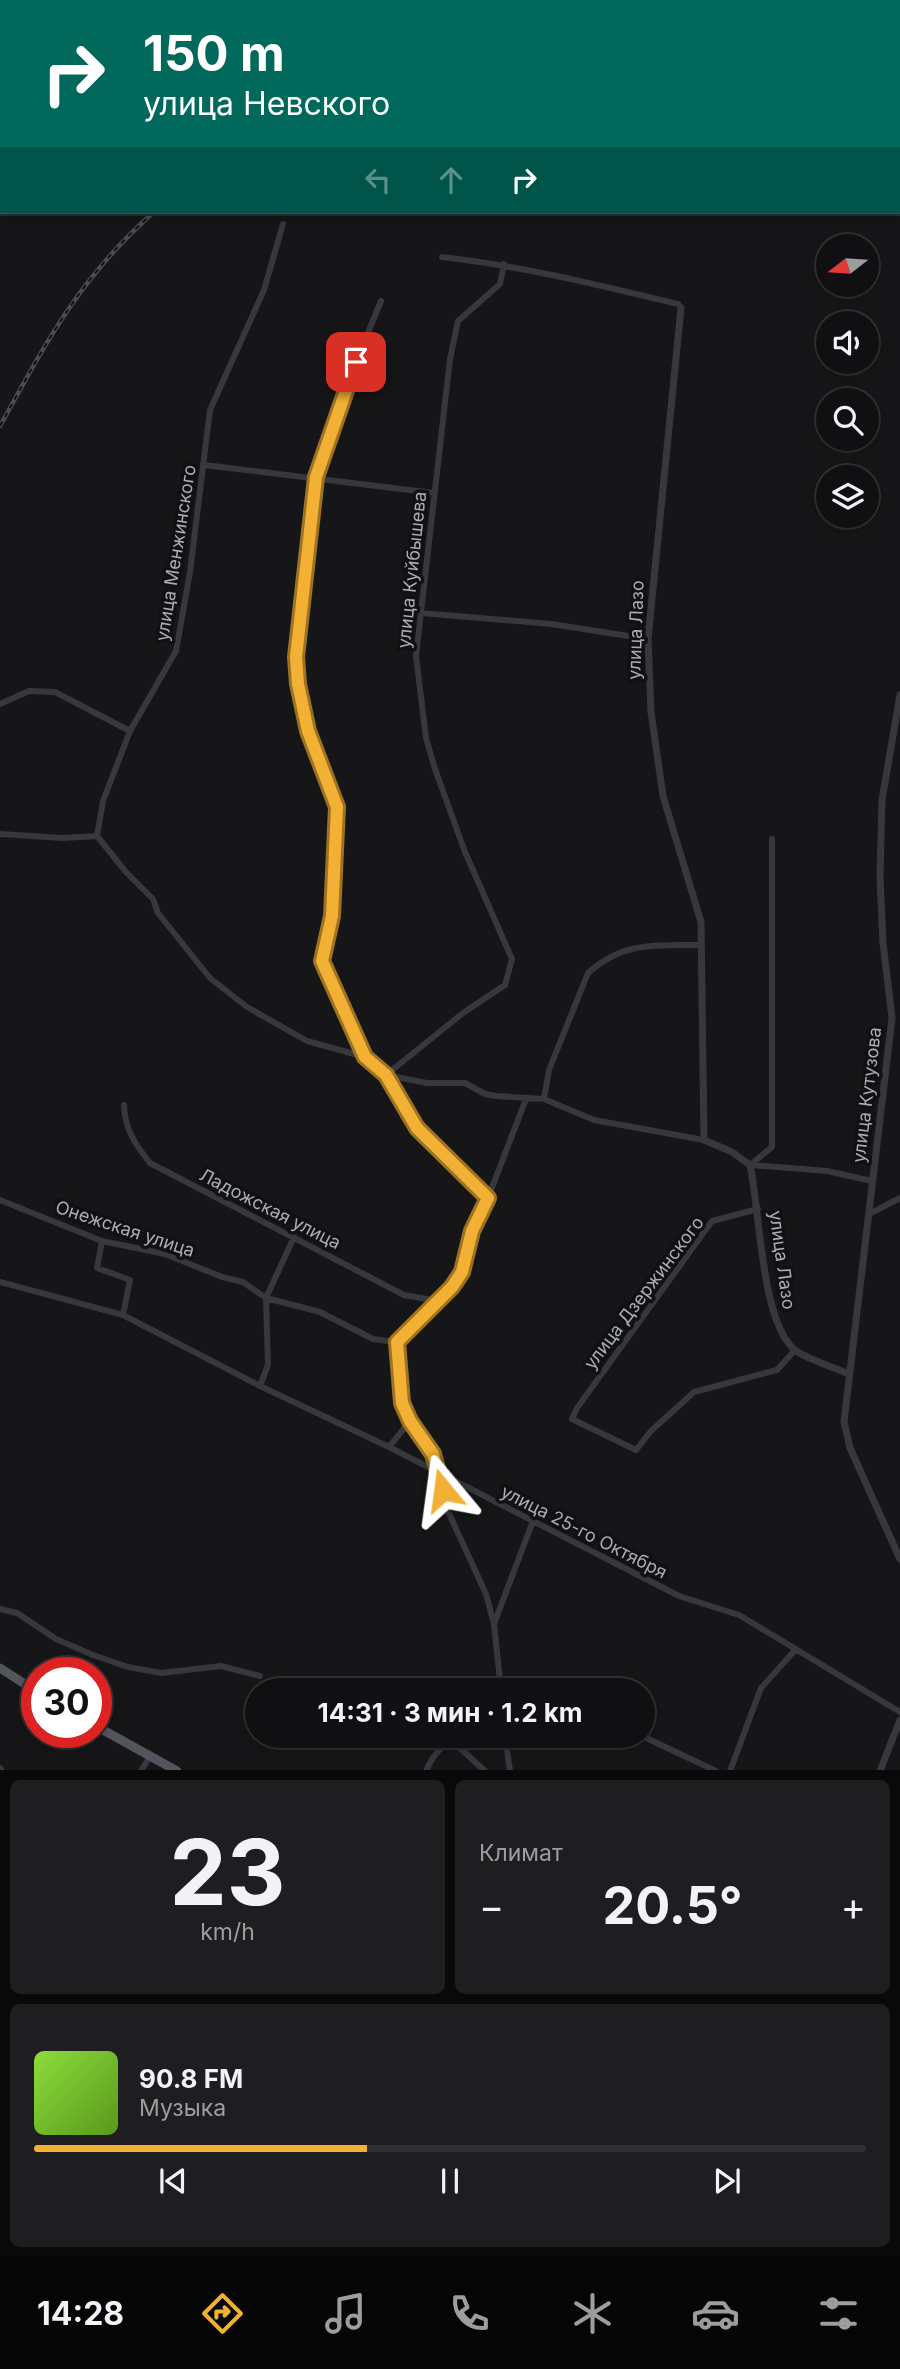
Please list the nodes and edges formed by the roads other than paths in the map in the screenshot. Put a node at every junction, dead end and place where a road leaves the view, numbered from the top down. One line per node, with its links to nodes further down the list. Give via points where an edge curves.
1 (283, 223): 6 (street, улица Менжинского, via 264,290 210,410)
2 (442, 257): 3 (street, улица Лазо)
3 (504, 264): 5 (street, улица Лазо, via 591,282); 8 (street, улица Куйбышева, via 500,284 458,321)
4 (381, 301): 7 (street)
5 (681, 308): 10 (street, улица Лазо)
6 (204, 465): 7 (street); 13 (street, улица Менжинского, via 176,651)
7 (316, 477): 8 (street); 18 (street, via 296,657 298,684 308,731 337,807 332,916 322,961)
8 (434, 494): 9 (street, улица Куйбышева)
9 (421, 613): 10 (street, via 551,624); 19 (street, улица Куйбышева, via 416,656 426,738 465,852 512,959 505,985)
10 (648, 639): 17 (street, улица Лазо, via 651,712 663,796 701,922)
11 (900, 695): 25 (street, улица Кутузова, via 882,800 883,943 892,1018)
12 (0, 704): 13 (street, via 29,691 55,692)
13 (130, 731): 15 (street, улица Менжинского, via 103,801)
14 (0, 834): 15 (street)
15 (97, 836): 18 (street, via 153,898 158,913 210,978 247,1007 306,1041)
16 (772, 839): 24 (street, via 772,1147)
17 (702, 945): 21 (street, via 628,948 588,973 549,1070); 23 (street, улица Лазо)
18 (365, 1057): 19 (street)
19 (386, 1075): 20 (street, via 427,1083 465,1083 485,1094); 26 (street, via 417,1128)
20 (526, 1099): 21 (street); 26 (street)
21 (544, 1099): 23 (street, via 594,1119)
22 (124, 1105): 31 (street, Ладожская улица, via 125,1125 150,1163)
23 (704, 1140): 24 (street)
24 (750, 1165): 25 (street, via 827,1171); 29 (street, улица Лазо)
25 (872, 1181): 30 (street, улица Кутузова)
26 (488, 1198): 35 (street, via 472,1231 462,1272)
27 (900, 1199): 30 (street)
28 (0, 1200): 32 (street, Онежская улица)
29 (758, 1209): 38 (street, улица Лазо, via 769,1300 775,1322); 38 (street, улица Дзержинского, via 712,1221 572,1419 636,1450 694,1392 777,1370)
30 (869, 1214): 39 (street, улица Кутузова)
31 (294, 1237): 34 (street); 35 (street, Ладожская улица, via 404,1295)
32 (102, 1241): 34 (street, Онежская улица, via 165,1254 243,1282); 36 (street, via 97,1268 130,1280)
33 (0, 1282): 36 (street, улица 25-го Октября)
34 (266, 1298): 37 (street, Онежская улица, via 320,1312 373,1339); 40 (street, via 268,1365)
35 (438, 1301): 37 (street)
36 (123, 1315): 40 (street, улица 25-го Октября)
37 (397, 1342): 41 (street, via 402,1403)
38 (794, 1350): 39 (street)
39 (849, 1374): 45 (street, via 844,1422 848,1440)
40 (260, 1387): 42 (street, улица 25-го Октября)
41 (410, 1421): 42 (street); 43 (street)
42 (389, 1447): 43 (street, улица 25-го Октября)
43 (440, 1473): 44 (street, улица 25-го Октября); 47 (street, via 446,1507 486,1594)
44 (533, 1521): 47 (street); 48 (street, улица 25-го Октября, via 679,1596 739,1615)
45 (900, 1559)
46 (0, 1609): 50 (street, via 16,1613 93,1656 128,1667 161,1673 221,1665)
47 (494, 1624): 51 (street)
48 (796, 1649): 53 (street, улица 25-го Октября); 67 (street, via 761,1688)
49 (0, 1668): 52 (main road)
50 (260, 1676)
51 (500, 1678)
52 (21, 1682)
53 (900, 1712)
54 (900, 1720): 68 (street)
55 (112, 1735): 60 (main road)
56 (655, 1741): 66 (street)
57 (441, 1748): 63 (street)
58 (461, 1748): 64 (street)
59 (507, 1748): 65 (street)
60 (150, 1756): 61 (street); 62 (main road)
61 (141, 1770)
62 (177, 1770)
63 (426, 1770)
64 (485, 1770)
65 (510, 1770)
66 (716, 1770)
67 (730, 1770)
68 (880, 1770)

